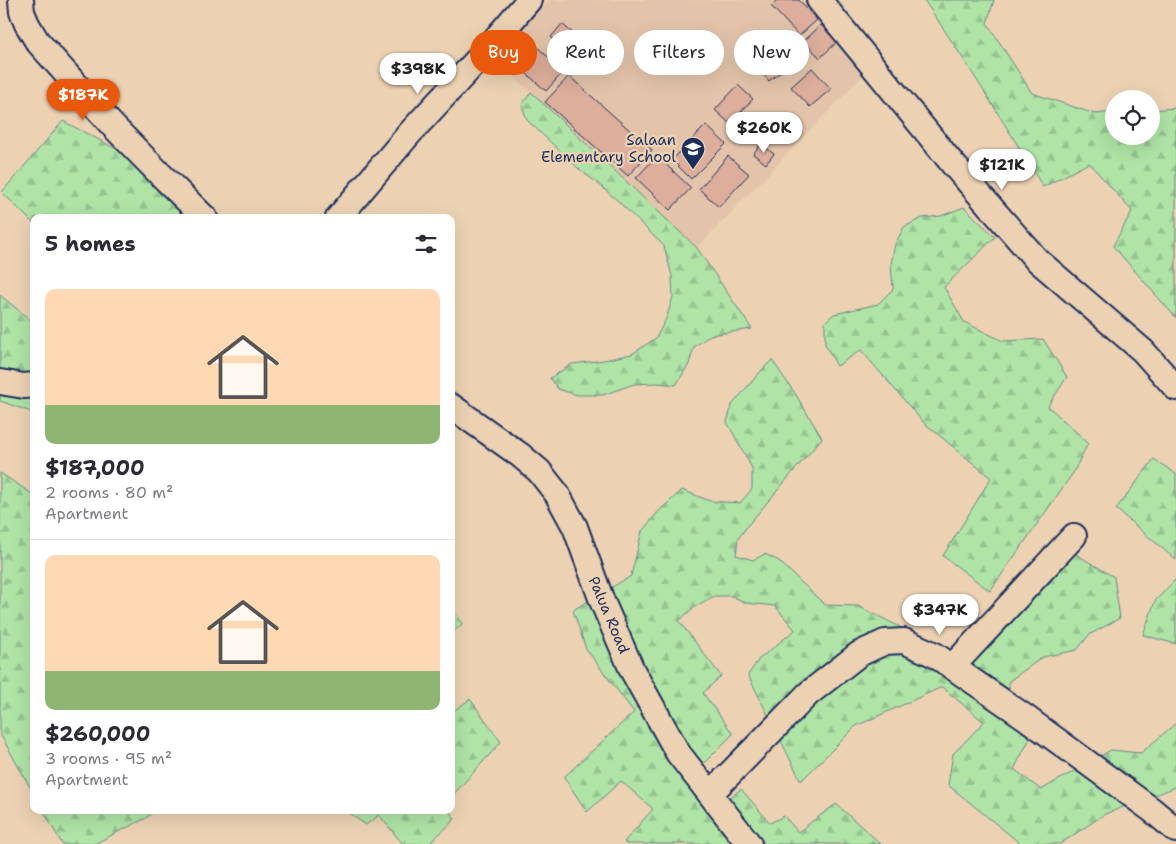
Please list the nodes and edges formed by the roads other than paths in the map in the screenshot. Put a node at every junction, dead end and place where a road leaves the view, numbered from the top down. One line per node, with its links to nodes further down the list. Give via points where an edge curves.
1 (21, 0): 4 (street, via 22,12 37,41 118,131)
2 (529, 0): 5 (street)
3 (819, 0): 8 (street, via 952,163 1036,259 1143,351)
4 (201, 214)
5 (341, 214)
6 (0, 382): 7 (street)
7 (30, 385)
8 (1176, 388)
9 (455, 409): 12 (street, Palua Road, via 539,471 557,494 575,527 632,670 678,753)
10 (1074, 536): 11 (street)
11 (952, 666): 12 (street, via 935,654 904,641 885,642 859,654 808,694); 13 (street)
12 (710, 794): 14 (street, Palua Road)
13 (1176, 830)
14 (749, 844)

